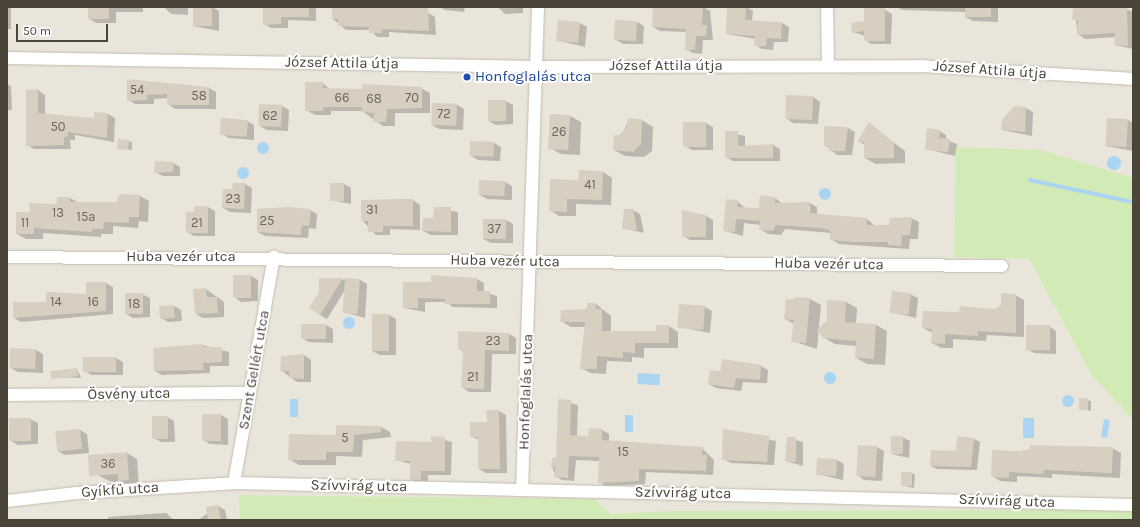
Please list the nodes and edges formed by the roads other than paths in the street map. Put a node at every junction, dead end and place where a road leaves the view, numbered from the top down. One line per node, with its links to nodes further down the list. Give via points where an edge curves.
1 (538, 7): 5 (street, Honfoglalás utca)
2 (827, 7): 4 (street)
3 (7, 58): 5 (street, József Attila útja)
4 (828, 66): 5 (street, József Attila útja); 6 (street, József Attila útja, via 998,69)
5 (537, 67): 9 (street, Honfoglalás utca)
6 (1133, 79)
7 (7, 257): 8 (street, Huba vezér utca)
8 (274, 257): 9 (street, Huba vezér utca); 11 (street, Szent Gellért utca)
9 (532, 262): 10 (street, Huba vezér utca); 14 (street, Honfoglalás utca)
10 (1002, 266)
11 (250, 393): 12 (street, Ösvény utca); 13 (street, Szent Gellért utca)
12 (7, 396)
13 (234, 483): 14 (street, Szívvirág utca); 15 (street, Gyíkfű utca, via 77,493)
14 (522, 490): 16 (street, Szívvirág utca)
15 (7, 501)
16 (1133, 504)

